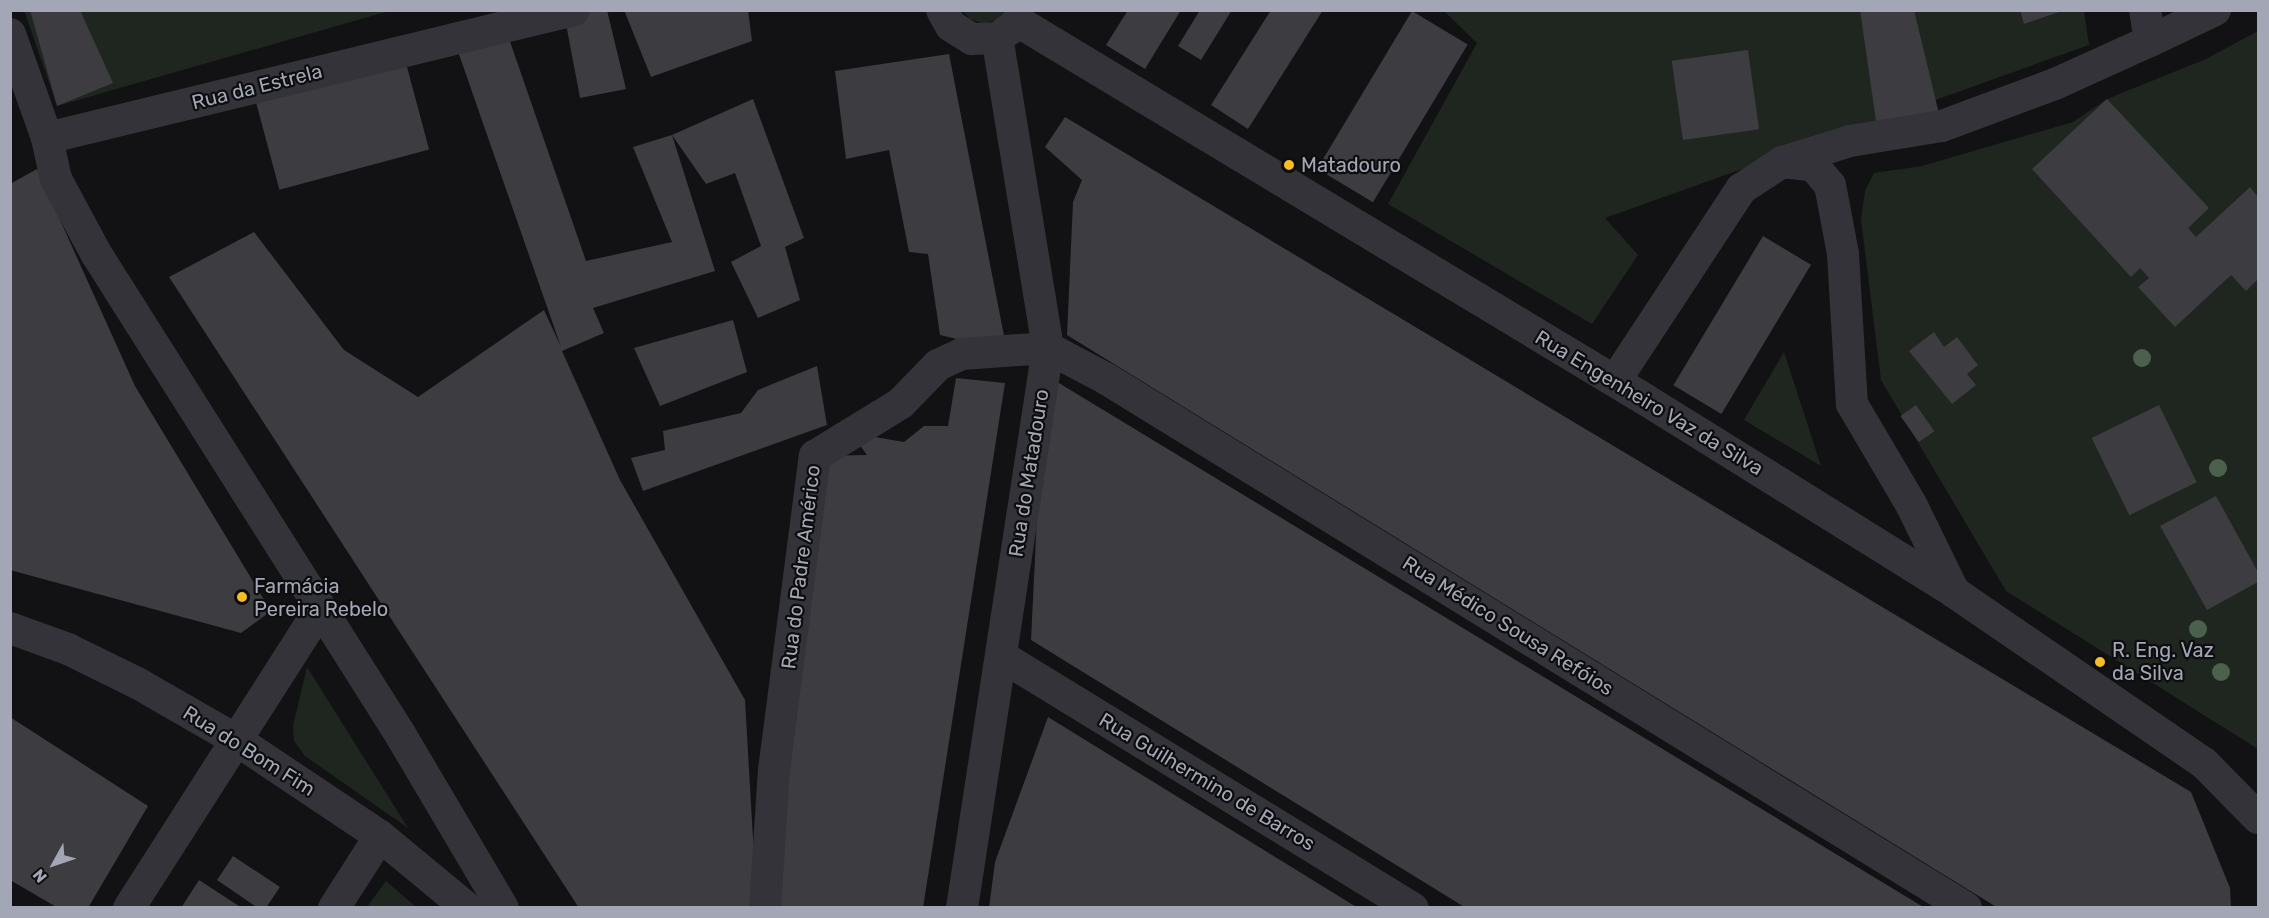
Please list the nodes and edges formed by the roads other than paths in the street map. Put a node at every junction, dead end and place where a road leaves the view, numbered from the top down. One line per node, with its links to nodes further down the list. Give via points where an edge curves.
1 (574, 10): 8 (street, Rua da Estrela)
2 (2145, 10): 7 (street)
3 (2215, 10): 7 (street)
4 (941, 11): 5 (street, via 960,34 978,40)
5 (1012, 23): 10 (street, Rua do Matadouro); 11 (street, Rua Engenheiro Vaz da Silva)
6 (10, 33): 8 (street)
7 (2150, 41): 9 (street, via 2055,84 1942,126 1850,141)
8 (47, 138): 13 (street, via 56,179 97,255)
9 (1782, 162): 11 (street, via 1741,189); 12 (street, via 1813,165 1830,185 1843,254 1852,404 1912,506)
10 (1048, 348): 15 (street, Rua do Matadouro); 23 (street, Rua do Padre Américo, via 962,354 938,365 902,403 815,456 774,770); 26 (street, Rua Médico Sousa Refóios, via 1115,385)
11 (1615, 381): 12 (street, Rua Engenheiro Vaz da Silva)
12 (1954, 592): 17 (street, Rua Engenheiro Vaz da Silva, via 2204,764)
13 (320, 609): 16 (street); 22 (street, via 400,734)
14 (10, 628): 16 (street, Rua do Bom Fim, via 68,649 139,684)
15 (1001, 656): 24 (street, Rua do Matadouro); 25 (street, Rua Guilhermino de Barros)
16 (238, 741): 18 (street, Rua do Bom Fim); 19 (street)
17 (2259, 818)
18 (380, 836): 20 (street); 21 (street, Rua do Bom Fim)
19 (129, 908)
20 (334, 908)
21 (467, 908)
22 (502, 908)
23 (765, 908)
24 (962, 908)
25 (1413, 908)
26 (1966, 908)

